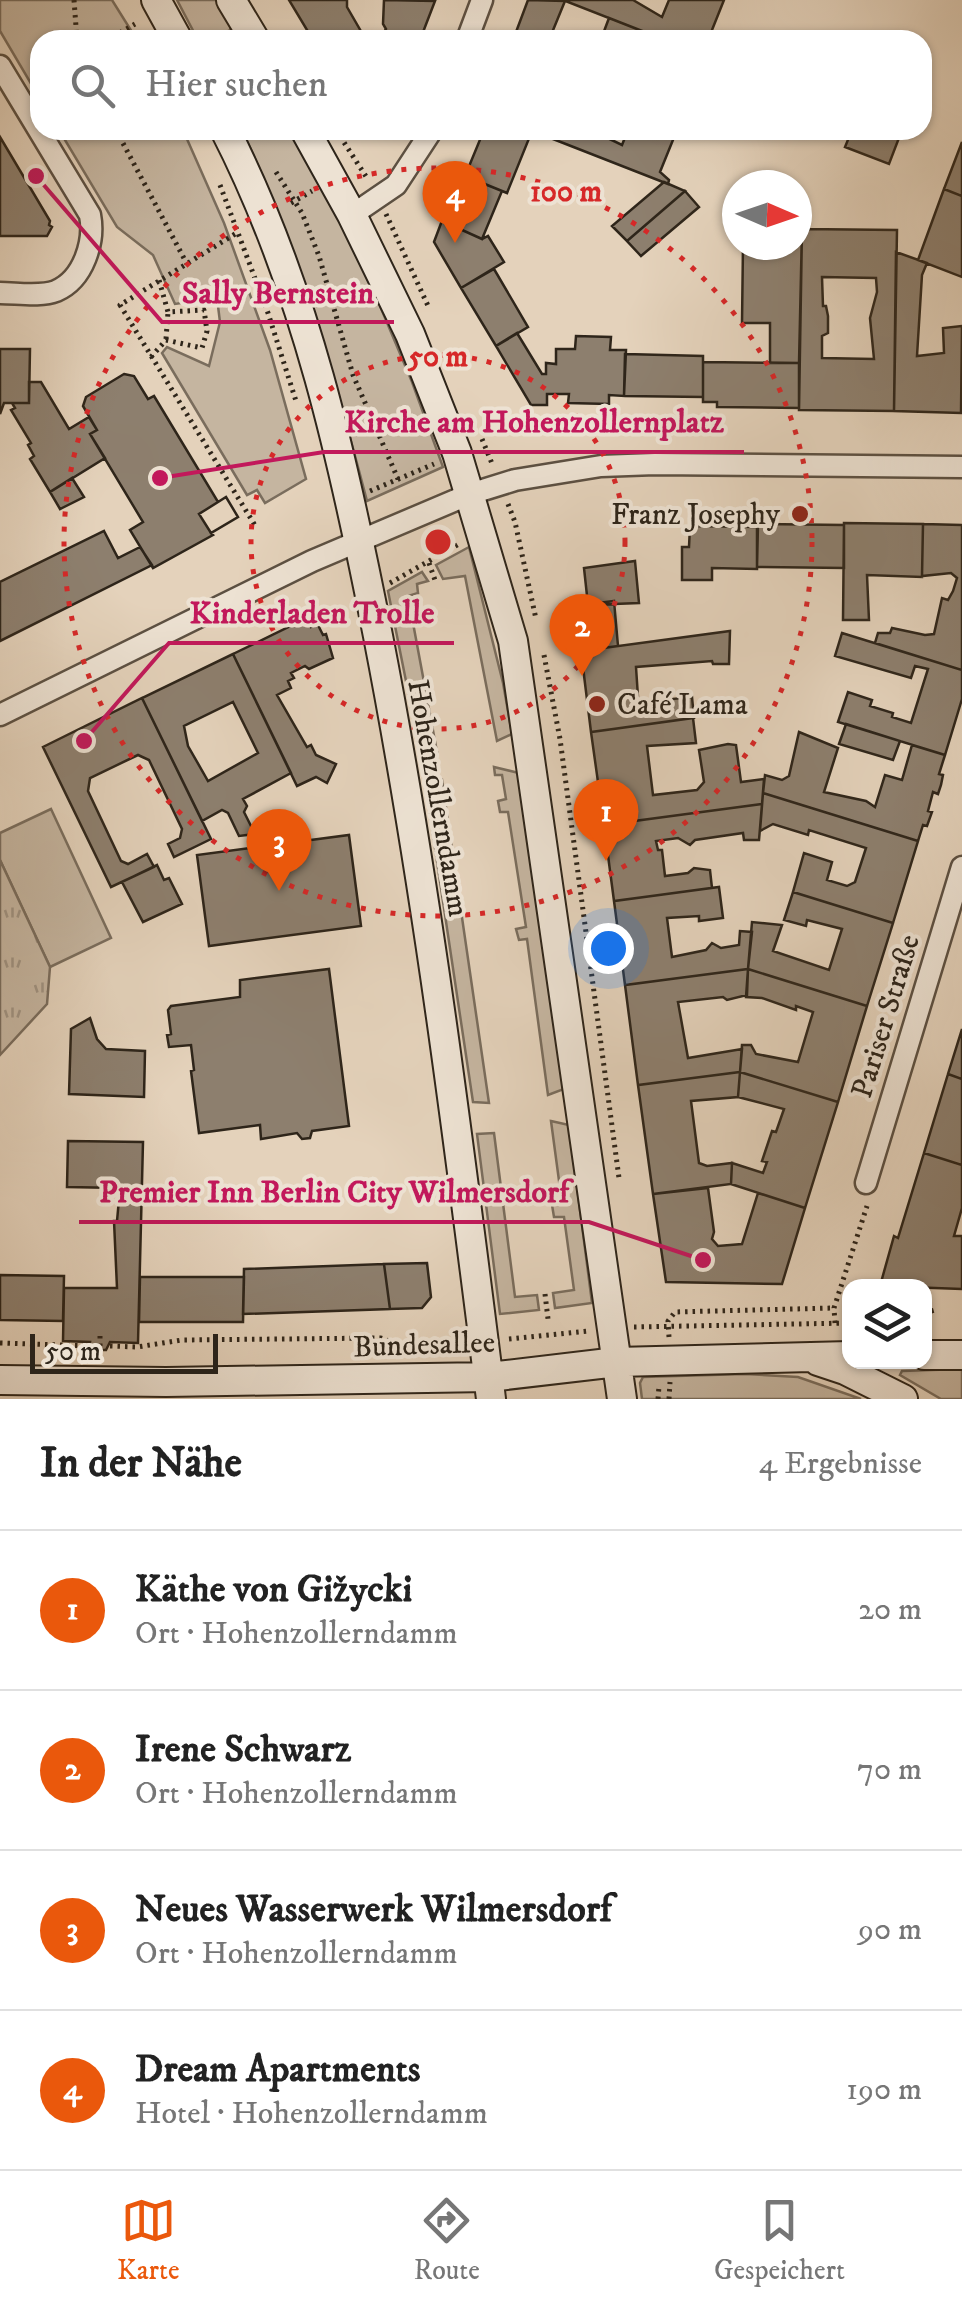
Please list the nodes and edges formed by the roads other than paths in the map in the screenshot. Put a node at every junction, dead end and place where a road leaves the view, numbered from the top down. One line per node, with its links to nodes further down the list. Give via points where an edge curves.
1 (156, 0): 4 (main road)
2 (232, 0): 5 (main road)
3 (482, 0): 6 (street)
4 (172, 30)
5 (248, 30)
6 (471, 30)
7 (0, 66): 8 (street)
8 (30, 116)
9 (45, 140): 14 (street, via 90,215 92,246 54,292)
10 (230, 140): 17 (main road, Hohenzollerndamm, via 298,306)
11 (311, 140): 13 (main road)
12 (425, 140): 13 (street, via 396,185)
13 (352, 215): 16 (main road, via 410,334)
14 (0, 293)
15 (962, 467): 16 (street, via 601,466)
16 (470, 494): 17 (street); 25 (main road, via 513,641)
17 (358, 541): 18 (street); 27 (main road, Hohenzollerndamm, via 405,775)
18 (0, 715)
19 (962, 868): 20 (street, Pariser Straße)
20 (866, 1182)
21 (932, 1354): 22 (main road)
22 (962, 1354)
23 (842, 1356): 24 (main road, Bundesallee)
24 (804, 1357): 25 (main road, Bundesallee); 29 (main road)
25 (616, 1362): 27 (main road, Bundesallee); 28 (main road)
26 (0, 1380): 27 (main road, Bundesallee)
27 (490, 1388)
28 (622, 1399)
29 (903, 1399)

